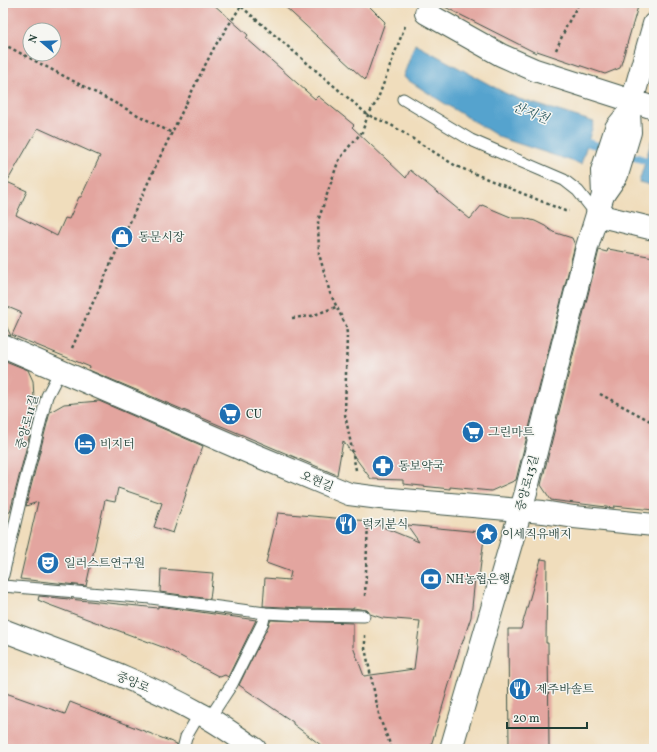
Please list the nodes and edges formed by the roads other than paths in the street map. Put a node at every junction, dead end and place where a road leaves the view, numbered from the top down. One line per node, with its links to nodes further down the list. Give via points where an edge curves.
1 (426, 13): 5 (street, via 516,63)
2 (654, 24): 5 (street)
3 (403, 99): 6 (lane, via 471,140 564,180)
4 (654, 108): 5 (street)
5 (627, 119): 6 (street, 중앙로13길)
6 (600, 205): 7 (street); 10 (street, 중앙로13길)
7 (654, 229)
8 (3, 346): 9 (street, 오현길)
9 (60, 371): 10 (street, 오현길, via 349,494); 12 (lane, 중앙로11길, via 47,396)
10 (520, 510): 11 (street, 오현길); 20 (street, 중앙로13길)
11 (654, 525)
12 (3, 575)
13 (3, 586): 14 (lane, via 151,598)
14 (265, 613): 15 (lane); 17 (lane, via 232,684)
15 (364, 616)
16 (3, 630): 17 (street, 중앙로, via 124,678)
17 (204, 716): 18 (lane, via 186,737); 19 (street, 중앙로)
18 (183, 749)
19 (255, 749)
20 (451, 749)

